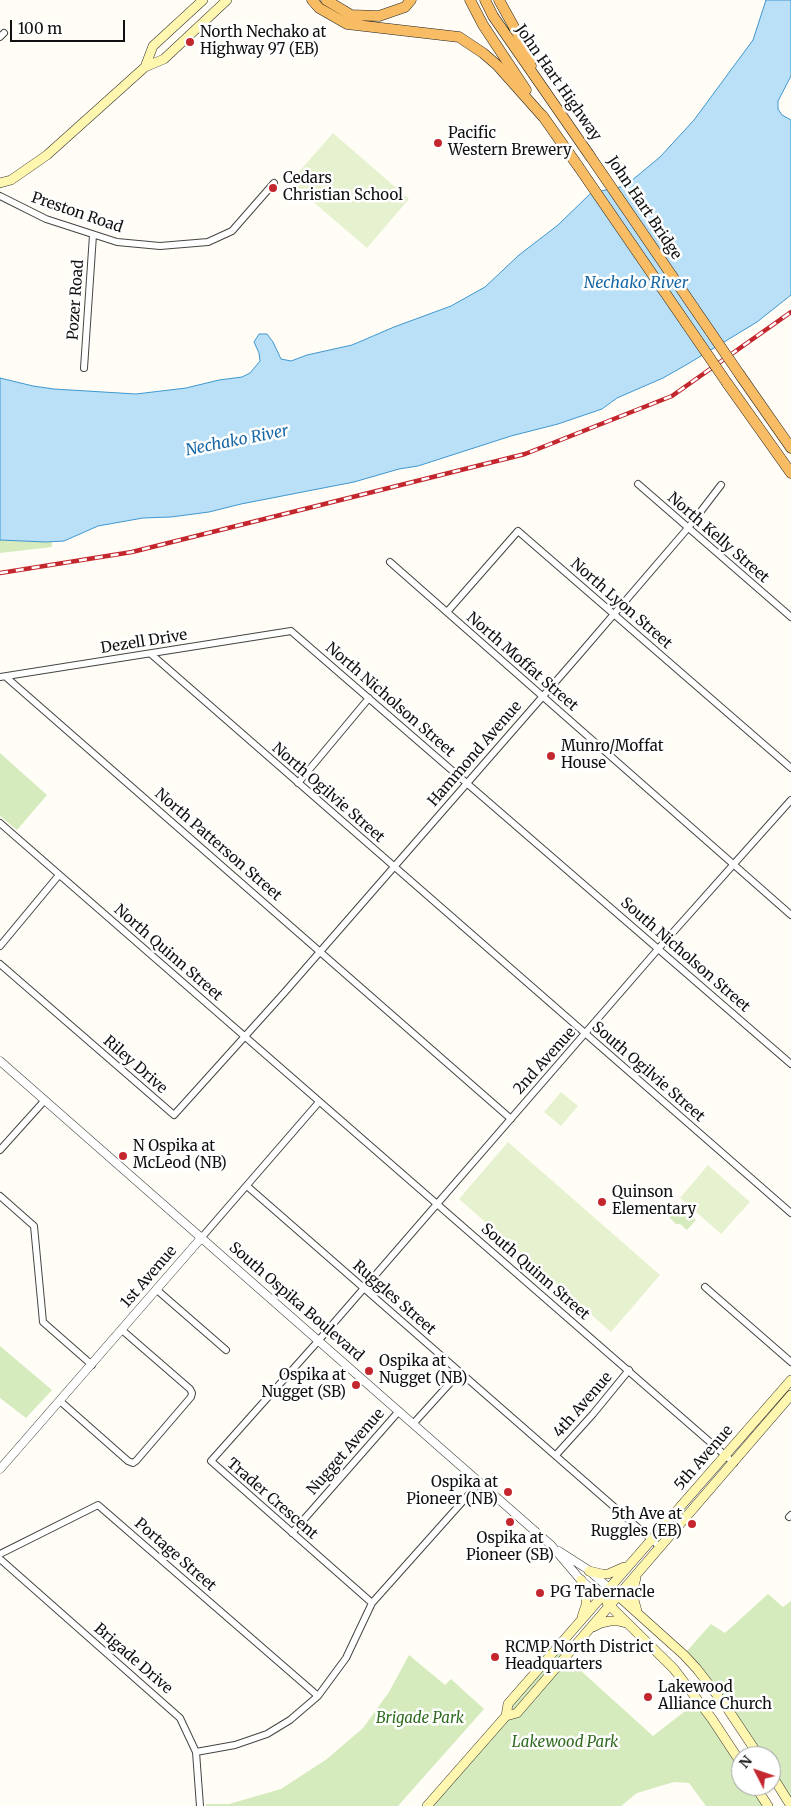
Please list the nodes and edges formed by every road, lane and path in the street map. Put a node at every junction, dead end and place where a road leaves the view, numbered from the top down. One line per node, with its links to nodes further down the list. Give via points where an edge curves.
1 (203, 0): 9 (main road, via 153,46)
2 (227, 0): 9 (main road, via 164,59)
3 (312, 0): 11 (highway, via 319,8 348,24 459,37 497,65)
4 (326, 0): 5 (highway, via 352,16 379,16 405,7)
5 (411, 0)
6 (470, 0): 11 (highway, John Hart Highway)
7 (485, 0): 10 (highway, John Hart Highway)
8 (499, 0): 10 (highway, via 525,47)
9 (145, 67): 14 (main road, via 47,155 11,180)
10 (533, 74): 12 (highway, John Hart Highway)
11 (545, 120): 13 (highway, John Hart Highway)
12 (590, 156): 19 (highway, John Hart Bridge, bridge)
13 (578, 166): 20 (highway, John Hart Bridge, bridge)
14 (0, 183)
15 (274, 183): 17 (street, Preston Road, via 232,231 208,242 160,246 116,242)
16 (0, 196): 17 (street, Preston Road, via 46,219)
17 (93, 234): 18 (street, Pozer Road)
18 (84, 368)
19 (791, 448)
20 (791, 473)
21 (638, 484): 23 (street, North Kelly Street)
22 (721, 485): 23 (street, Hammond Avenue)
23 (688, 528): 26 (street, Hammond Avenue); 27 (street, North Kelly Street)
24 (390, 562): 25 (street, North Moffat Street)
25 (447, 612): 26 (street, North Lyon Street, via 518,531); 31 (street, North Moffat Street)
26 (614, 614): 31 (street, Hammond Avenue); 33 (street, North Lyon Street)
27 (791, 617)
28 (291, 631): 29 (street, Dezell Drive); 32 (street, North Nicholson Street)
29 (151, 654): 30 (street, Dezell Drive); 34 (street, North Ogilvie Street)
30 (3, 677): 46 (street, North Patterson Street)
31 (542, 696): 35 (street, Hammond Avenue); 38 (street, North Moffat Street)
32 (369, 698): 34 (street); 35 (street, North Nicholson Street)
33 (791, 768)
34 (298, 783): 40 (street, North Ogilvie Street)
35 (466, 784): 39 (street, North Nicholson Street); 40 (street, Hammond Avenue)
36 (791, 800): 38 (street, 2nd Avenue)
37 (0, 823): 41 (street, North Quinn Street)
38 (734, 865): 42 (street, North Moffat Street); 44 (street, 2nd Avenue)
39 (563, 866): 44 (street, South Nicholson Street)
40 (394, 867): 45 (street, North Ogilvie Street); 46 (street, Hammond Avenue)
41 (59, 875): 43 (street); 49 (street, North Quinn Street)
42 (791, 915)
43 (0, 946)
44 (659, 948): 48 (street, 2nd Avenue); 51 (street, South Nicholson Street)
45 (489, 950): 48 (street, South Ogilvie Street)
46 (320, 951): 49 (street, Hammond Avenue); 54 (street, North Patterson Street)
47 (0, 964): 49 (street, Riley Drive, via 174,1115)
48 (586, 1034): 54 (street, 2nd Avenue); 59 (street, South Ogilvie Street)
49 (245, 1037): 53 (street, North Quinn Street)
50 (0, 1061): 52 (street, South Ospika Boulevard)
51 (791, 1064)
52 (45, 1100): 55 (street); 60 (street, South Ospika Boulevard)
53 (319, 1102): 56 (street, 1st Avenue); 58 (street, South Quinn Street)
54 (511, 1118): 58 (street, 2nd Avenue)
55 (0, 1150)
56 (247, 1186): 60 (street, 1st Avenue); 62 (street, Ruggles Street)
57 (0, 1196): 68 (street, via 34,1226 44,1322)
58 (438, 1204): 62 (street, 2nd Avenue); 69 (street, South Quinn Street)
59 (791, 1212)
60 (202, 1237): 63 (street, 1st Avenue); 65 (street, South Ospika Boulevard)
61 (705, 1287): 67 (street)
62 (364, 1288): 65 (street, 2nd Avenue); 70 (street, Ruggles Street)
63 (157, 1290): 64 (street, 1st Avenue); 66 (street)
64 (122, 1330): 68 (street, 1st Avenue); 73 (street, via 192,1393 136,1461 128,1461)
65 (319, 1340): 74 (street, South Ospika Boulevard); 81 (street, Trader Crescent, via 211,1461)
66 (226, 1350)
67 (791, 1362)
68 (92, 1364): 73 (street, 1st Avenue)
69 (628, 1370): 76 (street, 4th Avenue); 77 (street, South Quinn Street)
70 (460, 1372): 75 (street); 76 (street, Ruggles Street)
71 (791, 1380): 77 (main road, 5th Avenue)
72 (791, 1395): 78 (main road, 5th Avenue)
73 (60, 1401): 79 (street, 1st Avenue)
74 (399, 1411): 75 (street, South Ospika Boulevard); 81 (street, Nugget Avenue)
75 (414, 1424): 80 (street, South Ospika Boulevard)
76 (556, 1455): 82 (street, Ruggles Street)
77 (725, 1455): 78 (street, South Quinn Street); 82 (main road, 5th Avenue)
78 (734, 1463): 84 (main road, 5th Avenue)
79 (0, 1469)
80 (480, 1482): 83 (street, South Ospika Boulevard); 94 (street)
81 (292, 1533): 94 (street, Trader Crescent)
82 (651, 1539): 84 (street, Ruggles Street); 87 (main road, 5th Avenue)
83 (551, 1545): 88 (street, South Ospika Boulevard); 90 (street, South Ospika Boulevard)
84 (660, 1547): 89 (main road, 5th Avenue)
85 (0, 1554): 100 (street, Portage Street, via 98,1504)
86 (0, 1559): 104 (street, Brigade Drive, via 180,1718)
87 (631, 1563): 88 (main road, via 608,1574); 91 (main road, 5th Avenue)
88 (589, 1571): 91 (street, South Ospika Boulevard)
89 (640, 1571): 92 (main road, 5th Avenue); 96 (main road, via 632,1593)
90 (581, 1580): 93 (street, South Ospika Boulevard); 97 (main road, via 586,1597)
91 (609, 1588): 92 (main road, South Ospika Boulevard); 93 (main road, 5th Avenue)
92 (618, 1596): 95 (main road, 5th Avenue); 96 (main road, South Ospika Boulevard)
93 (601, 1598): 95 (main road, South Ospika Boulevard); 97 (main road, 5th Avenue)
94 (372, 1603): 100 (street, via 346,1658)
95 (610, 1606): 98 (main road, South Ospika Boulevard); 99 (main road, 5th Avenue)
96 (638, 1614): 102 (main road, South Ospika Boulevard, via 696,1669)
97 (582, 1619): 101 (main road, 5th Avenue, via 508,1704)
98 (629, 1624): 99 (main road, via 618,1620 606,1621); 103 (main road, South Ospika Boulevard, via 690,1689)
99 (587, 1632): 101 (main road, 5th Avenue, via 517,1712)
100 (318, 1696): 104 (street, via 290,1720 267,1734 235,1745)
101 (506, 1716): 107 (main road, 5th Avenue)
102 (753, 1746)
103 (731, 1748)
104 (196, 1752): 106 (street, Brigade Drive)
105 (781, 1790): 108 (main road)
106 (200, 1806)
107 (427, 1806)
108 (791, 1806)

